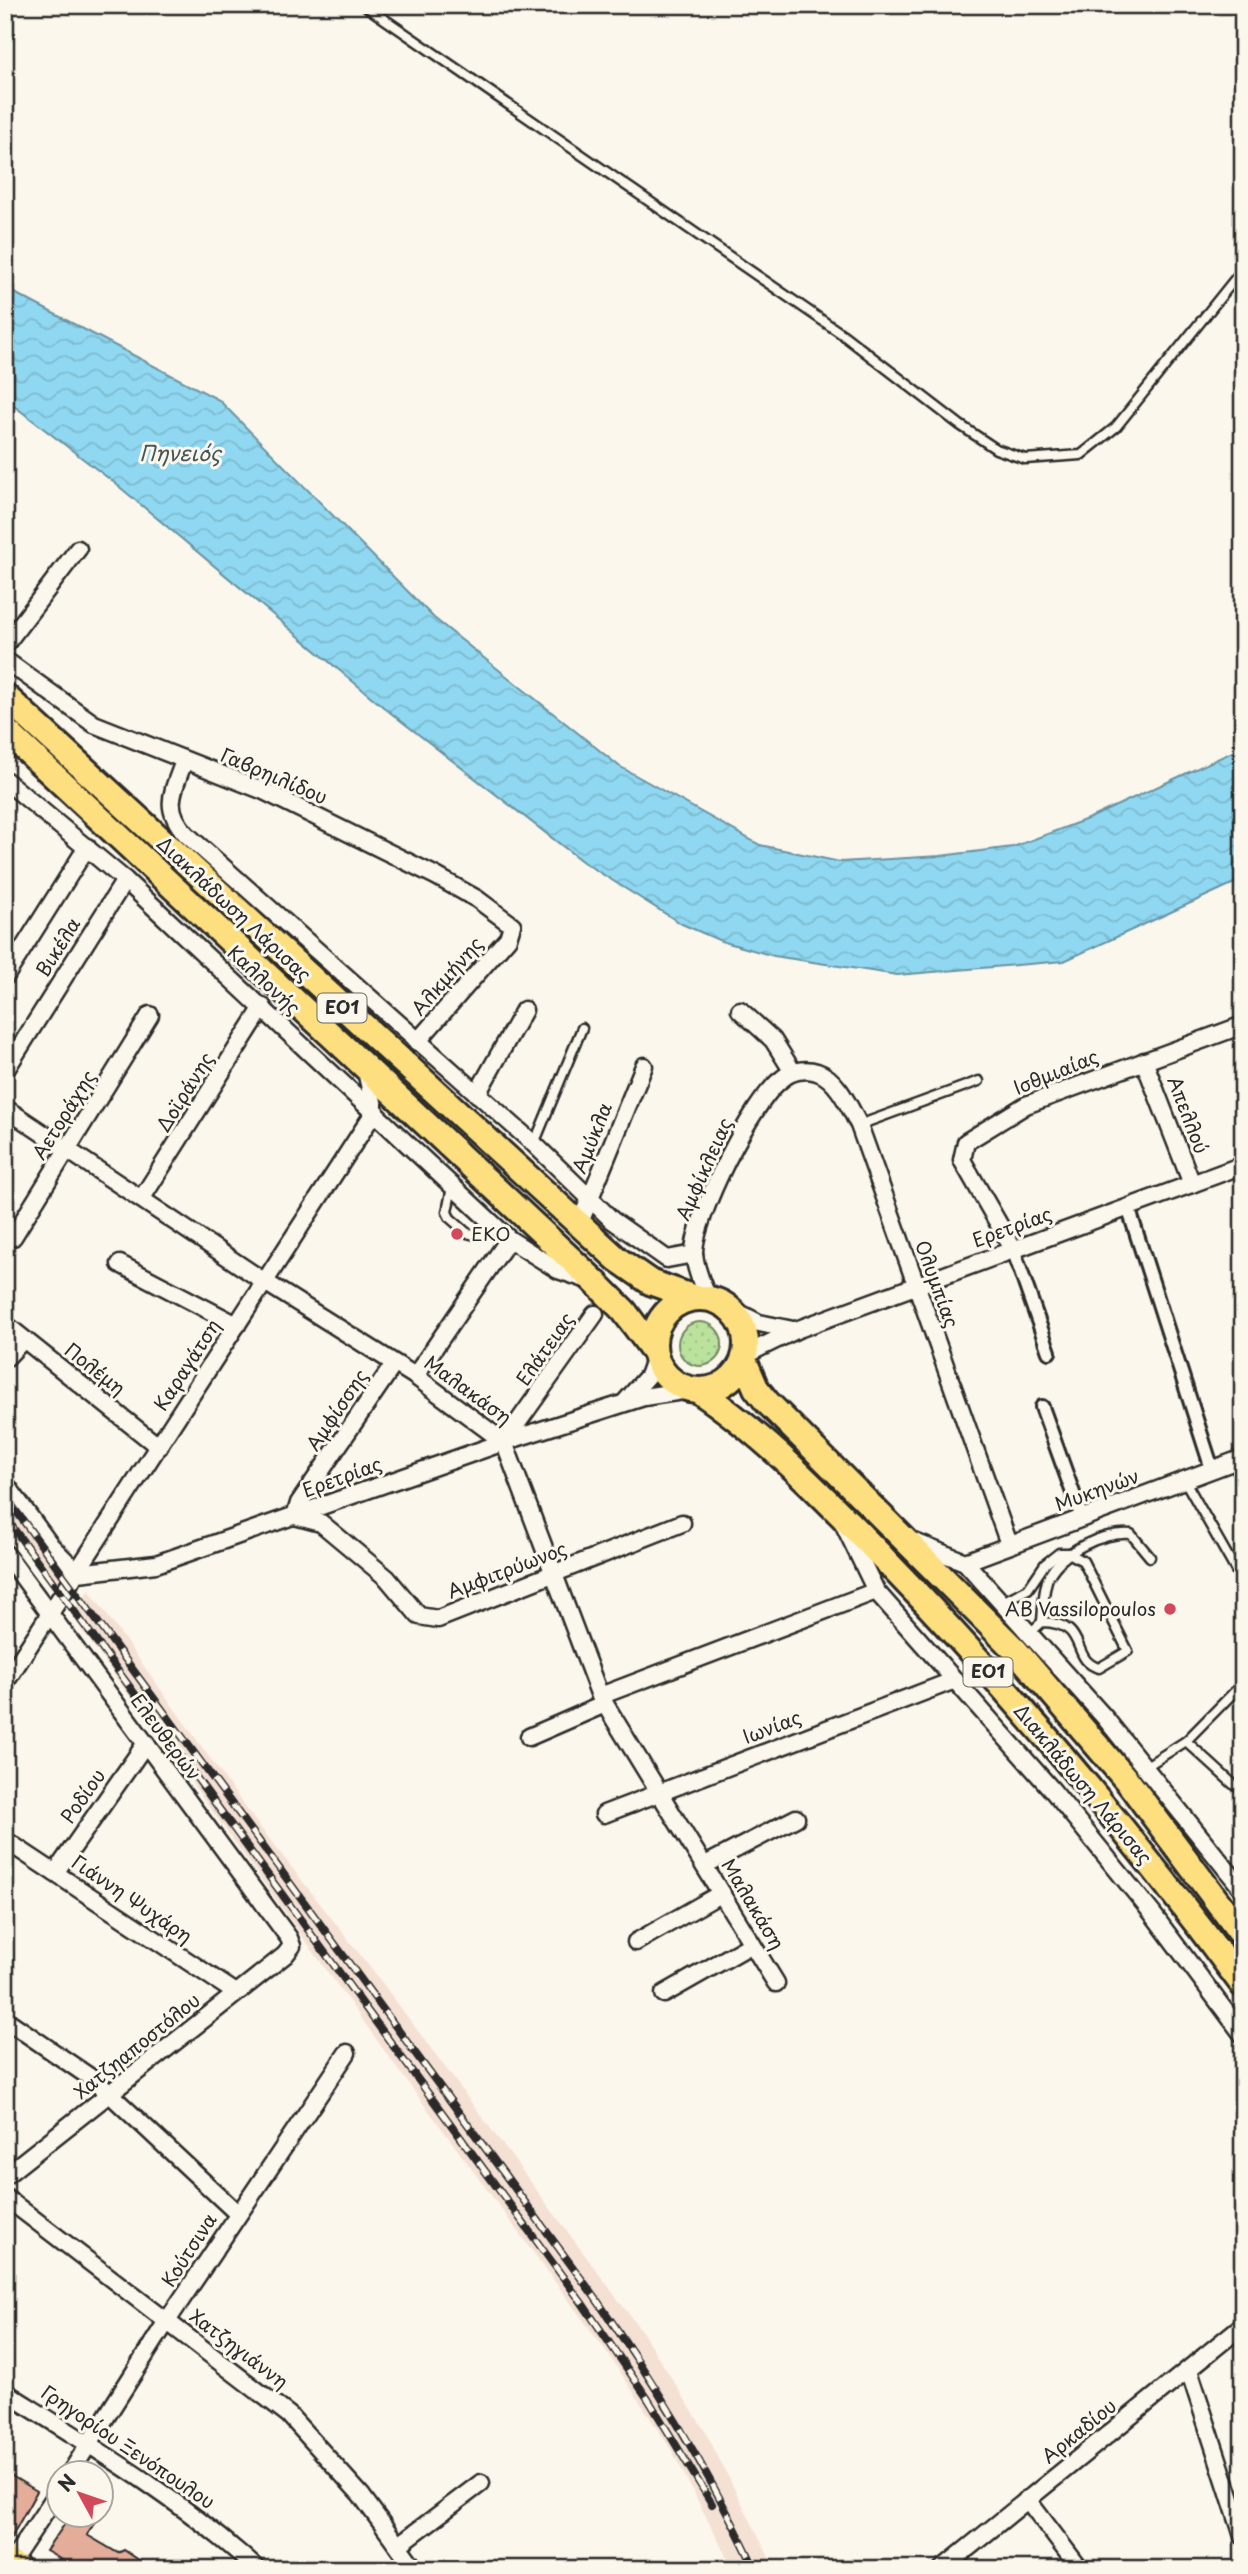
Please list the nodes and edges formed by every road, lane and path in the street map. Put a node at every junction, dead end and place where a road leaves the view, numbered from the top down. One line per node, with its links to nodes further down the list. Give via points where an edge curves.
1 (364, 5): 2 (lane, via 842,334 960,425 996,449 1025,459 1081,455 1116,427)
2 (1243, 268)
3 (78, 549): 4 (street)
4 (5, 645)
5 (5, 660): 8 (street, Γαβρηιλίδου, via 94,724)
6 (5, 696): 13 (main road, Διακλάδωση Λάρισας / ΕΟ1)
7 (5, 730): 24 (main road, Διακλάδωση Λάρισας / ΕΟ1)
8 (184, 761): 12 (street, Γαβρηιλίδου, via 264,791 444,880 507,920 513,930); 14 (street, via 170,798 176,823)
9 (5, 780): 10 (street, Καλλoνής)
10 (87, 848): 11 (street, Καλλoνής); 15 (street)
11 (125, 880): 16 (street, Καλλoνής); 26 (street, Βικέλα)
12 (508, 938): 22 (street, Αλκμήνης)
13 (269, 942): 14 (street); 41 (main road, Διακλάδωση Λάρισας / ΕΟ1)
14 (332, 965): 22 (street)
15 (5, 977)
16 (263, 1007): 31 (street, Καλλoνής); 38 (street, Δοϊράνης)
17 (524, 1010): 29 (street)
18 (740, 1010): 27 (street, via 773,1041)
19 (150, 1015): 34 (street, Αετοράχης)
20 (1243, 1025): 23 (street, Ισθμιαίας)
21 (583, 1028): 33 (lane)
22 (417, 1042): 29 (street)
23 (1144, 1061): 36 (street, Απελλού); 45 (street, Ισθμιαίας, via 1026,1105 966,1142 961,1160)
24 (363, 1062): 31 (street); 49 (main road, Διακλάδωση Λάρισας / ΕΟ1)
25 (644, 1066): 39 (street, Αμύκλα)
26 (5, 1071)
27 (793, 1072): 32 (street, Ολυμπίας, via 816,1071 830,1081); 46 (street, Αμφίκλειας, via 772,1087 749,1119 706,1211)
28 (979, 1081): 32 (lane)
29 (477, 1094): 33 (street)
30 (5, 1108): 34 (street, Μαλακάση)
31 (374, 1111): 37 (street, Καλλoνής); 48 (street, Καραγάτση)
32 (859, 1125): 50 (street, Ολυμπίας)
33 (534, 1144): 39 (street)
34 (68, 1149): 38 (street, Μαλακάση); 43 (street, Αετοράχης)
35 (1243, 1165): 36 (street, Ερετρίας)
36 (1192, 1184): 40 (street, Ερετρίας)
37 (452, 1187): 42 (street, Καλλoνής); 42 (lane, via 450,1218 475,1235)
38 (142, 1198): 48 (street, Μαλακάση)
39 (590, 1200): 41 (street, Αμύκλα); 46 (street, via 662,1257 679,1260)
40 (1128, 1207): 45 (street, Ερετρίας); 69 (street)
41 (579, 1225): 51 (main road, Διακλάδωση Λάρισας / ΕΟ1, via 643,1277)
42 (496, 1227): 44 (street, Καλλoνής)
43 (13, 1237)
44 (509, 1239): 49 (street, Καλλoνής, via 558,1270); 62 (street)
45 (1013, 1249): 50 (street, Ερετρίας); 57 (street)
46 (694, 1254): 51 (street)
47 (120, 1264): 54 (street)
48 (265, 1282): 54 (street, Καραγάτση); 61 (street, Μαλακάση)
49 (594, 1282): 58 (main road, Διακλάδωση Λάρισας / ΕΟ1, via 624,1311)
50 (914, 1286): 55 (street, Ερετρίας); 77 (street, Ολυμπίας)
51 (710, 1301): 55 (street, via 759,1322); 58 (main road, via 681,1302 664,1316 654,1335); 59 (main road, ΕΟ1, via 744,1329)
52 (595, 1314): 66 (street, Ελάτειας)
53 (5, 1324): 56 (street, Πολέμη)
54 (237, 1325): 67 (street, Καραγάτση)
55 (796, 1330): 59 (street, Ερετρίας)
56 (23, 1340): 60 (street); 67 (street, Πολέμη)
57 (1049, 1352)
58 (654, 1354): 63 (main road, ΕΟ1, via 668,1378); 64 (street, Ερετρίας, via 639,1389)
59 (744, 1357): 63 (main road, via 726,1382); 76 (main road, Διακλάδωση Λάρισας / ΕΟ1, via 767,1402)
60 (5, 1359)
61 (394, 1364): 62 (street, Μαλακάση); 73 (street, Αμφίσσης, via 299,1503)
62 (415, 1376): 66 (street, Μαλακάση)
63 (694, 1390): 64 (street, Ερετρίας); 72 (main road, Διακλάδωση Λάρισας / ΕΟ1, via 740,1421)
64 (618, 1405): 66 (street, Ερετρίας)
65 (1042, 1407): 74 (street)
66 (505, 1441): 73 (street, Ερετρίας); 83 (street, Μαλακάση)
67 (159, 1447): 82 (street, Καραγάτση)
68 (1243, 1458): 69 (street, Μυκηνών)
69 (1212, 1469): 70 (street, Μυκηνών)
70 (1185, 1481): 74 (street, Μυκηνών); 84 (lane)
71 (5, 1483): 82 (street, via 51,1546)
72 (837, 1511): 85 (street); 111 (main road, Διακλάδωση Λάρισας / ΕΟ1, via 1040,1730)
73 (295, 1516): 82 (street, Ερετρίας, via 156,1564); 83 (street, Αμφιτρύωνος, via 321,1523 387,1578 418,1616 438,1619)
74 (1082, 1518): 77 (street, Μυκηνών)
75 (682, 1523): 83 (street, Αμφιτρύωνος)
76 (905, 1538): 81 (street); 106 (main road, Διακλάδωση Λάρισας / ΕΟ1, via 1016,1651 1105,1754)
77 (1009, 1544): 81 (street, Μυκηνών)
78 (5, 1553): 87 (street, Ελευθερών)
79 (1069, 1553): 80 (lane, via 1115,1533 1131,1534); 86 (lane, via 1059,1553 1028,1589); 88 (lane, via 1049,1577); 88 (lane, via 1083,1561 1128,1651 1093,1667 1068,1626 1061,1622)
80 (1150, 1557)
81 (965, 1562): 86 (street)
82 (78, 1573): 87 (street, Καραγάτση)
83 (554, 1574): 92 (street, Μαλακάση)
84 (1243, 1583)
85 (876, 1591): 89 (street); 92 (street)
86 (1002, 1602): 88 (street)
87 (50, 1616): 90 (street, Καραγάτση); 95 (street, Ελευθερών)
88 (1036, 1627): 96 (street)
89 (956, 1680): 98 (street, Ιωνίας); 115 (street, via 1104,1852)
90 (5, 1683)
91 (1243, 1684): 94 (lane)
92 (602, 1700): 93 (street); 98 (street, Μαλακάση)
93 (529, 1738)
94 (1186, 1741): 96 (lane); 97 (lane)
95 (146, 1743): 103 (street, Ροδίου); 109 (street, Ελευθερών)
96 (1145, 1767): 104 (street)
97 (1243, 1788)
98 (659, 1792): 99 (street, Ιωνίας); 102 (street, Μαλακάση)
99 (604, 1814)
100 (796, 1818): 102 (street)
101 (5, 1840): 103 (street, Γιάννη Ψυχάρη)
102 (705, 1865): 105 (street, Μαλακάση)
103 (55, 1873): 112 (street, Γιάννη Ψυχάρη)
104 (1243, 1891)
105 (722, 1893): 107 (street); 108 (street, Μαλακάση)
106 (1243, 1936)
107 (636, 1942)
108 (752, 1944): 110 (street, Μαλακάση); 113 (street)
109 (292, 1946): 112 (street, Χατζηαποστόλου)
110 (776, 1983)
111 (1243, 1985)
112 (236, 1993): 117 (street, Χατζηαποστόλου)
113 (664, 1994)
114 (5, 2019): 117 (street)
115 (1243, 2035)
116 (346, 2053): 120 (street, Κούτσινα)
117 (112, 2094): 118 (street, Χατζηαποστόλου); 120 (street)
118 (5, 2176)
119 (5, 2197): 121 (street, Χατζηγιάννη)
120 (238, 2214): 121 (street, Κούτσινα)
121 (167, 2321): 125 (street, Κούτσινα); 131 (street, Χατζηγιάννη, via 289,2415)
122 (1243, 2325): 123 (street, Αρκαδίου)
123 (1189, 2370): 128 (street, Αρκαδίου); 130 (street)
124 (5, 2392): 125 (street, Γρηγορίου Ξενόπουλου)
125 (89, 2445): 126 (street, Κούτσινα); 133 (street, Γρηγορίου Ξενόπουλου, via 157,2487 220,2535)
126 (81, 2458)
127 (481, 2483): 131 (street)
128 (1027, 2499): 135 (street, Αρκαδίου); 136 (street)
129 (46, 2511): 132 (street)
130 (1243, 2536)
131 (400, 2544): 134 (street, Χατζηγιάννη)
132 (12, 2564)
133 (247, 2566)
134 (415, 2569)
135 (942, 2569)
136 (1080, 2569)

